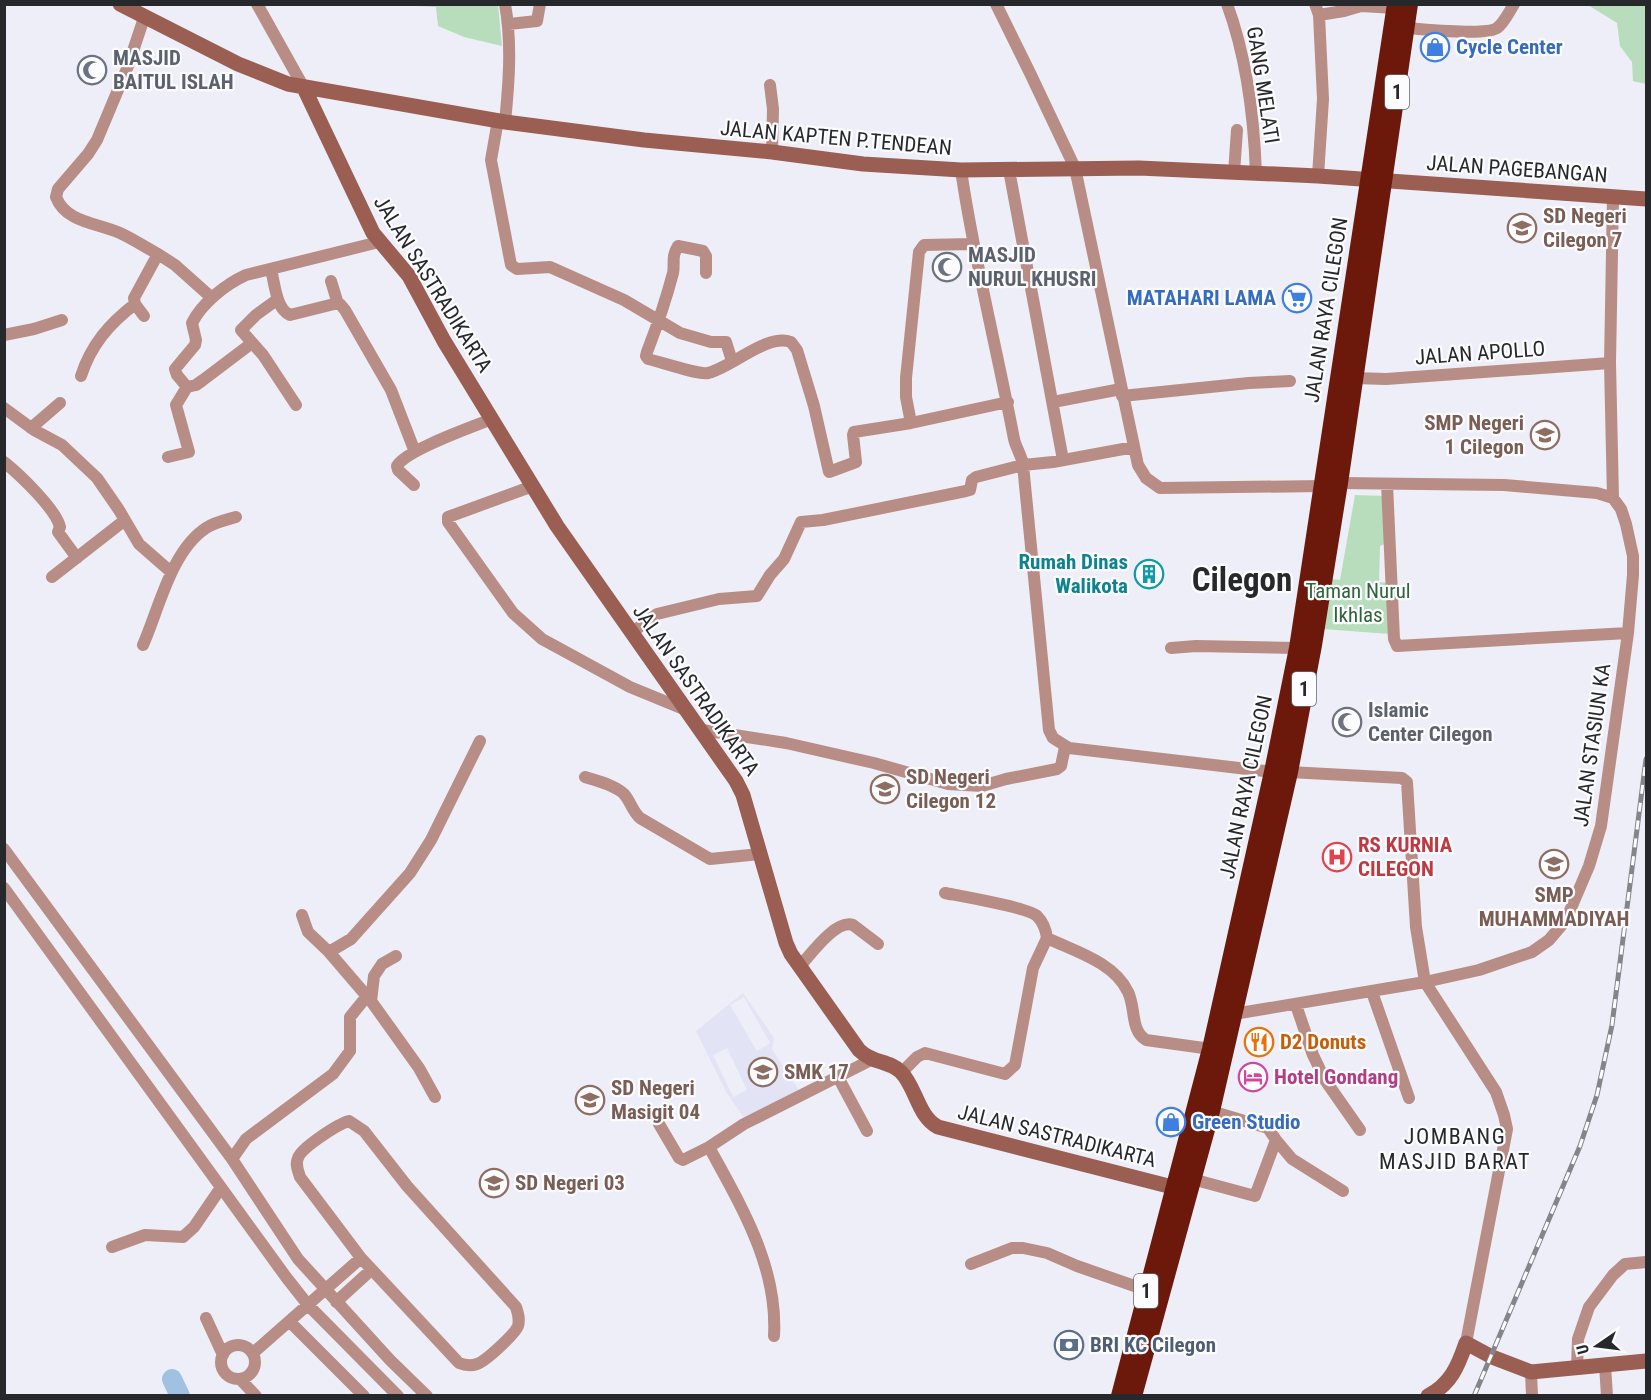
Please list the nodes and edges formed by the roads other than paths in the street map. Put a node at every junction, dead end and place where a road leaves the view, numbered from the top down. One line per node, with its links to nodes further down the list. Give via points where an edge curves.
1 (120, 4): 10 (street, JALAN KAPTEN P.TENDEAN)
2 (257, 4): 14 (street)
3 (505, 4): 11 (street)
4 (540, 4): 11 (street, via 537,21)
5 (996, 4): 18 (street)
6 (1227, 4): 22 (street, GANG MELATI, via 1243,61 1255,128)
7 (1514, 4): 12 (street, via 1492,30)
8 (1400, 6): 9 (street); 12 (highway, 1); 24 (highway, 1)
9 (1317, 10): 23 (street, via 1323,99)
10 (144, 18): 14 (street, JALAN KAPTEN P.TENDEAN, via 238,64); 29 (street, via 97,140 56,196 73,216 118,232)
11 (509, 24): 15 (street, via 510,56)
12 (1406, 28): 24 (highway, 1)
13 (770, 85): 17 (street)
14 (304, 88): 15 (street, JALAN KAPTEN P.TENDEAN); 27 (street, JALAN SASTRADIKARTA)
15 (501, 121): 17 (street, JALAN KAPTEN P.TENDEAN); 38 (street, via 491,160 511,265 517,269 550,267)
16 (1237, 130): 21 (street)
17 (772, 152): 19 (street, JALAN KAPTEN P.TENDEAN, via 863,164)
18 (1075, 168): 20 (street, JALAN KAPTEN P.TENDEAN); 21 (street, JALAN KAPTEN P.TENDEAN); 48 (street)
19 (961, 170): 20 (street, JALAN KAPTEN P.TENDEAN); 28 (street)
20 (1009, 170): 50 (street)
21 (1234, 173): 22 (street, JALAN KAPTEN P.TENDEAN)
22 (1256, 174): 23 (street, JALAN KAPTEN P.TENDEAN)
23 (1318, 176): 24 (street, JALAN KAPTEN P.TENDEAN)
24 (1377, 180): 25 (street, JALAN PAGEBANGAN); 45 (highway, JALAN RAYA CILEGON / 1); 63 (highway, JALAN RAYA CILEGON / 1)
25 (1613, 197): 26 (street, JALAN PAGEBANGAN); 43 (street)
26 (1647, 199)
27 (379, 242): 30 (street); 54 (street, JALAN SASTRADIKARTA, via 408,276)
28 (972, 244): 49 (street); 55 (street, via 924,246 919,252 906,378)
29 (158, 254): 33 (street); 35 (street, via 136,292)
30 (271, 270): 33 (street, via 246,275); 34 (street)
31 (706, 273): 38 (street, via 703,251 678,246)
32 (332, 281): 36 (street)
33 (212, 298): 47 (street, via 192,323 195,345 175,369)
34 (278, 299): 36 (street, via 290,315); 41 (street, via 241,328)
35 (135, 304): 37 (street); 44 (street, via 93,346)
36 (338, 304): 58 (street, via 349,315 391,390)
37 (144, 316)
38 (659, 319): 42 (street, via 680,333 728,343); 42 (street, via 648,359 705,373)
39 (62, 320): 40 (street)
40 (4, 335)
41 (252, 342): 47 (street, via 196,385); 52 (street)
42 (732, 361): 55 (street, via 783,340 794,345 814,406 829,472 856,462 854,432)
43 (1610, 363): 45 (street, JALAN APOLLO); 67 (street)
44 (81, 376)
45 (1354, 378): 63 (highway, JALAN RAYA CILEGON / 1)
46 (1290, 381): 48 (street)
47 (187, 387): 59 (street, via 176,405 189,452)
48 (1122, 393): 50 (street); 57 (street)
49 (1008, 402): 55 (street); 62 (street)
50 (1053, 402): 60 (street)
51 (60, 403): 56 (street)
52 (296, 405)
53 (4, 408): 56 (street)
54 (492, 419): 58 (street); 66 (street, JALAN SASTRADIKARTA)
55 (911, 423)
56 (32, 428): 69 (street, via 62,445 97,478)
57 (1134, 447): 60 (street); 63 (street, via 1141,473 1160,488)
58 (415, 452): 65 (street, via 397,466)
59 (168, 457)
60 (1063, 460): 62 (street)
61 (4, 462): 70 (street, via 20,474 56,518 60,537)
62 (1023, 465): 74 (street, via 976,477 970,490 823,520 804,520 784,559 757,596 719,599 657,614); 82 (street, via 1049,730)
63 (1330, 484): 64 (street); 71 (highway, JALAN RAYA CILEGON / 1)
64 (1387, 484): 67 (street, via 1504,485 1597,493); 75 (street, via 1397,646)
65 (414, 485)
66 (533, 486): 74 (street, JALAN SASTRADIKARTA); 79 (street, via 448,517 448,522 513,613 542,639 630,687)
67 (1613, 498): 75 (street, JALAN STASIUN KA, via 1621,509 1633,556)
68 (236, 517): 72 (street, via 202,531)
69 (125, 520): 70 (street); 72 (street, via 139,544)
70 (77, 558): 73 (street)
71 (1317, 566): 78 (highway, JALAN RAYA CILEGON / 1); 83 (highway, JALAN RAYA CILEGON / 1, via 1313,645)
72 (171, 572): 76 (street)
73 (52, 577)
74 (631, 633): 79 (street, JALAN SASTRADIKARTA)
75 (1628, 633): 95 (street, JALAN STASIUN KA, via 1601,826 1566,920 1532,952 1479,970)
76 (143, 645)
77 (1171, 648): 78 (street)
78 (1298, 648): 83 (highway, JALAN RAYA CILEGON / 1)
79 (686, 710): 80 (street, JALAN SASTRADIKARTA)
80 (702, 730): 82 (street, via 786,743 948,784 975,786 1057,770); 86 (street, JALAN SASTRADIKARTA, via 743,795)
81 (480, 741): 92 (street, via 431,840 410,873 351,939)
82 (1065, 747): 83 (street)
83 (1281, 772): 95 (street, via 1402,778 1407,782 1416,927); 99 (highway, JALAN RAYA CILEGON / 1); 100 (highway, JALAN RAYA CILEGON / 1)
84 (585, 777): 86 (street, via 618,789 640,818 710,859)
85 (6, 851): 112 (street)
86 (760, 854): 94 (street, JALAN SASTRADIKARTA, via 786,943)
87 (4, 888): 114 (street)
88 (945, 893): 90 (street, via 1023,909 1036,915)
89 (302, 915): 92 (street, via 308,932)
90 (1047, 938): 100 (street, via 1091,958 1114,974 1128,993 1142,1038); 102 (street, via 1033,968 1015,1065 1010,1071 1005,1074 925,1053)
91 (878, 944): 94 (street, via 849,923 834,930)
92 (329, 952): 97 (street)
93 (396, 956): 97 (street, via 382,964 374,976)
94 (800, 966): 101 (street, JALAN SASTRADIKARTA, via 859,1050)
95 (1425, 982): 96 (street, JALAN STASIUN KA); 128 (street, via 1496,1092 1507,1129)
96 (1372, 992): 98 (street, JALAN STASIUN KA); 105 (street)
97 (369, 998): 104 (street); 112 (street, via 350,1017 350,1051 345,1060 333,1074 246,1139)
98 (1296, 1005): 99 (street, JALAN STASIUN KA); 108 (street, via 1325,1080)
99 (1234, 1014): 106 (highway, JALAN RAYA CILEGON / 1)
100 (1211, 1049): 113 (highway, JALAN RAYA CILEGON / 1)
101 (871, 1060): 102 (street, JALAN SASTRADIKARTA); 103 (street)
102 (902, 1072): 113 (street, JALAN SASTRADIKARTA, via 929,1120 938,1127)
103 (838, 1077): 109 (street); 111 (street, via 744,1124)
104 (435, 1097)
105 (1409, 1098)
106 (1211, 1111): 110 (street, via 1268,1128); 113 (highway, JALAN RAYA CILEGON / 1)
107 (659, 1124): 111 (street, via 683,1160)
108 (1359, 1130)
109 (867, 1131)
110 (1276, 1140): 113 (street, via 1254,1196); 115 (street, via 1292,1159)
111 (709, 1147): 127 (street, via 755,1234 775,1305)
112 (231, 1159): 121 (street, via 298,1259)
113 (1185, 1186): 122 (highway, JALAN RAYA CILEGON / 1); 141 (highway, JALAN RAYA CILEGON / 1)
114 (220, 1188): 116 (street, via 194,1227 183,1236 145,1235); 124 (street)
115 (1343, 1191)
116 (112, 1247)
117 (361, 1258): 120 (street); 120 (street, via 300,1177 296,1160 301,1152 349,1121 364,1131 407,1186 516,1307 517,1329 487,1359 478,1364 459,1363); 121 (street)
118 (1647, 1262): 133 (street, via 1625,1264 1589,1307 1578,1339)
119 (971, 1264): 122 (street, via 1012,1248 1035,1250)
120 (371, 1270): 123 (street)
121 (325, 1290): 123 (street); 124 (street)
122 (1146, 1290): 140 (highway, JALAN RAYA CILEGON / 1)
123 (336, 1302): 139 (street)
124 (308, 1305): 126 (street); 138 (street)
125 (206, 1318): 130 (street)
126 (290, 1322): 129 (street); 137 (street)
127 (774, 1336)
128 (1466, 1343): 134 (street); 142 (street, via 1447,1383)
129 (253, 1353): 130 (street, via 243,1346 231,1346); 135 (street, via 255,1364 251,1374)
130 (223, 1355): 135 (street, via 222,1367 229,1377)
131 (1647, 1361): 132 (street)
132 (1605, 1365): 133 (street); 144 (street)
133 (1577, 1368): 134 (street)
134 (1531, 1372): 143 (street)
135 (240, 1380): 136 (street)
136 (256, 1395)
137 (364, 1395)
138 (398, 1395)
139 (427, 1395)
140 (1120, 1395)
141 (1133, 1395)
142 (1428, 1395)
143 (1532, 1395)
144 (1607, 1395)

